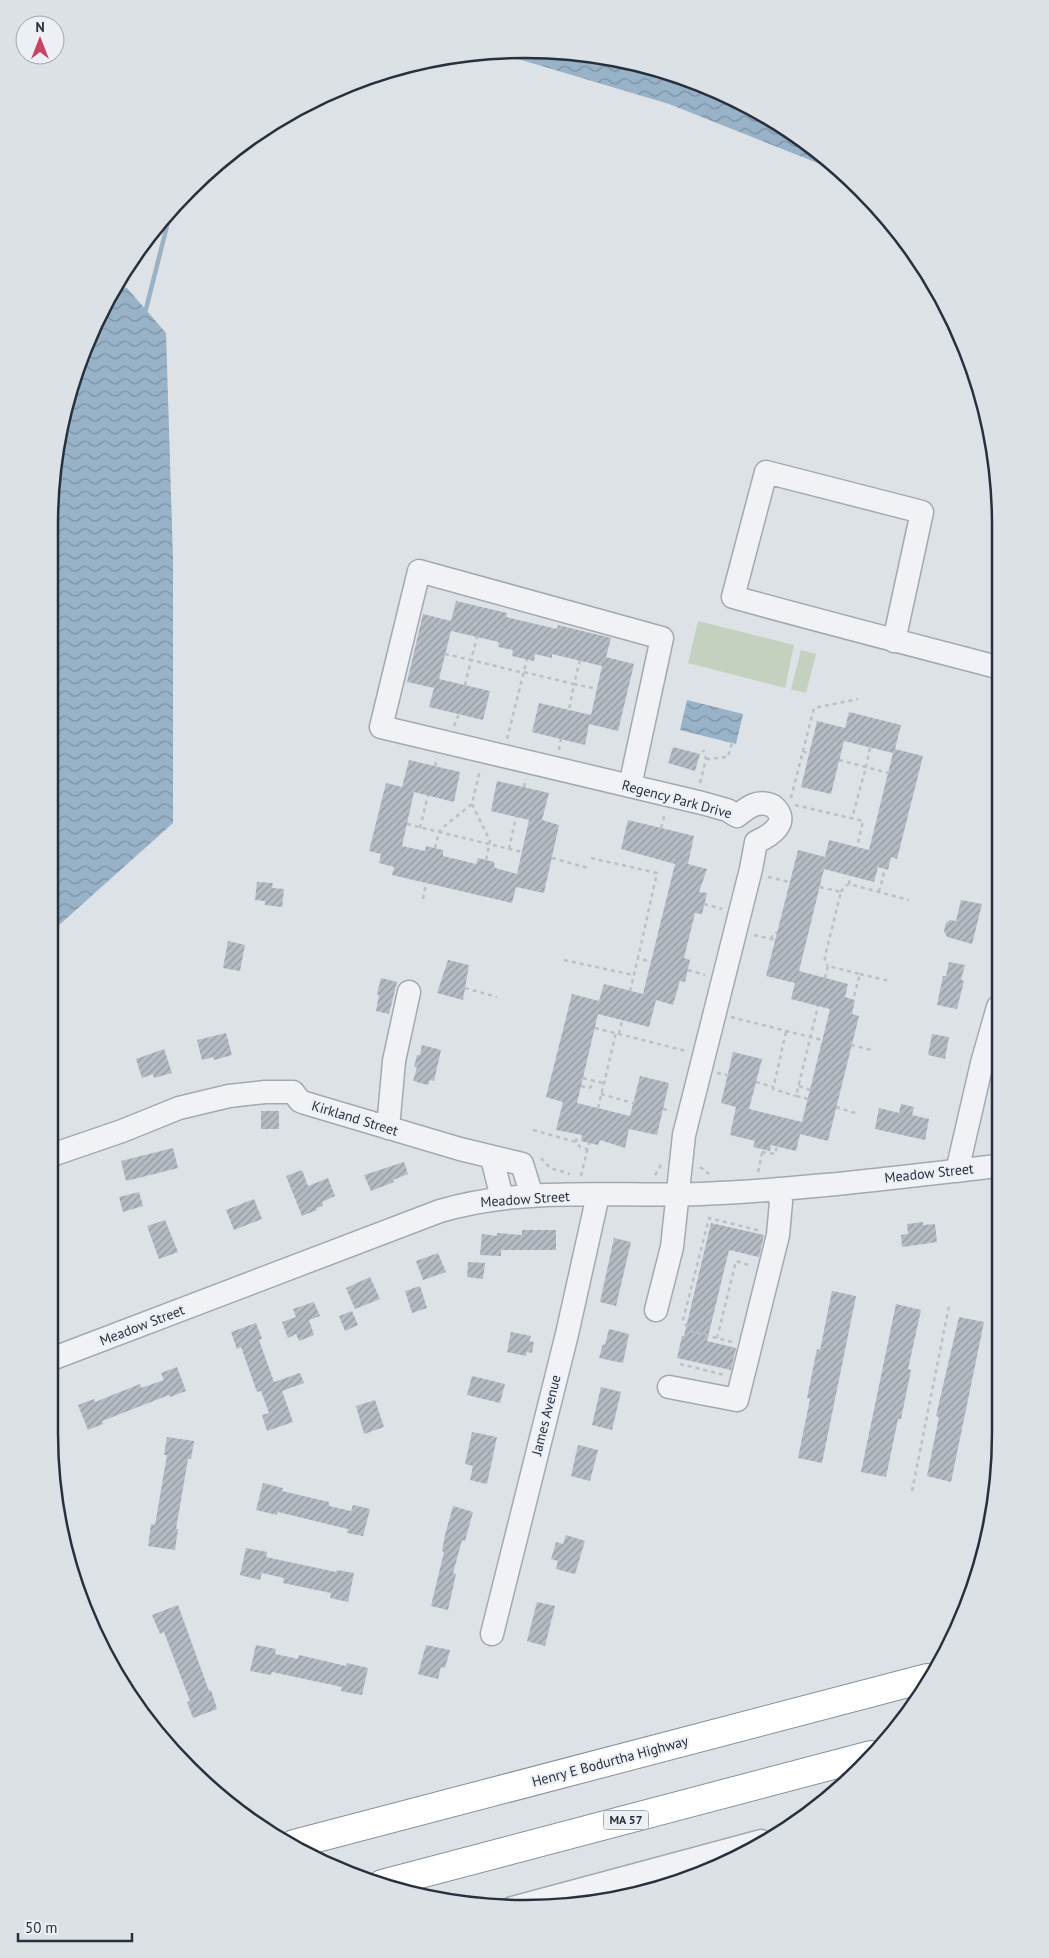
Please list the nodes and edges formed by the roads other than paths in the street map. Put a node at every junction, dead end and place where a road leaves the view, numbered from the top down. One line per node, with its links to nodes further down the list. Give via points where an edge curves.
1 (894, 641): 1 (street, via 922,512 766,472 732,597); 2 (street)
2 (992, 666)
3 (630, 786): 3 (street, Regency Park Drive, via 381,727 419,571 662,638); 13 (street, Regency Park Drive, via 719,807 737,816 753,804 767,803 775,807 780,819 777,829 756,842 684,1135)
4 (409, 992): 6 (street, via 394,1061)
5 (992, 1028): 10 (street)
6 (388, 1128): 7 (street, Kirkland Street, via 305,1103 292,1092 256,1092 179,1108); 8 (street, Kirkland Street)
7 (57, 1153)
8 (492, 1158): 14 (street, Kirkland Street, via 522,1164); 15 (street)
9 (992, 1167): 10 (street, Meadow Street)
10 (957, 1171): 12 (street, Meadow Street)
11 (592, 1186): 13 (street, Meadow Street); 14 (street, Meadow Street); 19 (street, James Avenue, via 567,1334)
12 (777, 1189): 13 (street, Meadow Street); 18 (street, via 781,1202 778,1235 737,1400)
13 (678, 1194): 16 (street, Regency Park Drive, via 672,1247)
14 (532, 1196): 15 (street, Meadow Street)
15 (502, 1198): 17 (street, Meadow Street, via 440,1211)
16 (656, 1310)
17 (57, 1357)
18 (669, 1387)
19 (492, 1634)
20 (921, 1679): 22 (highway, Henry E Bodurtha Highway)
21 (861, 1758): 24 (highway, MA 57)
22 (300, 1843)
23 (743, 1846): 25 (street)
24 (392, 1881)
25 (542, 1900)

